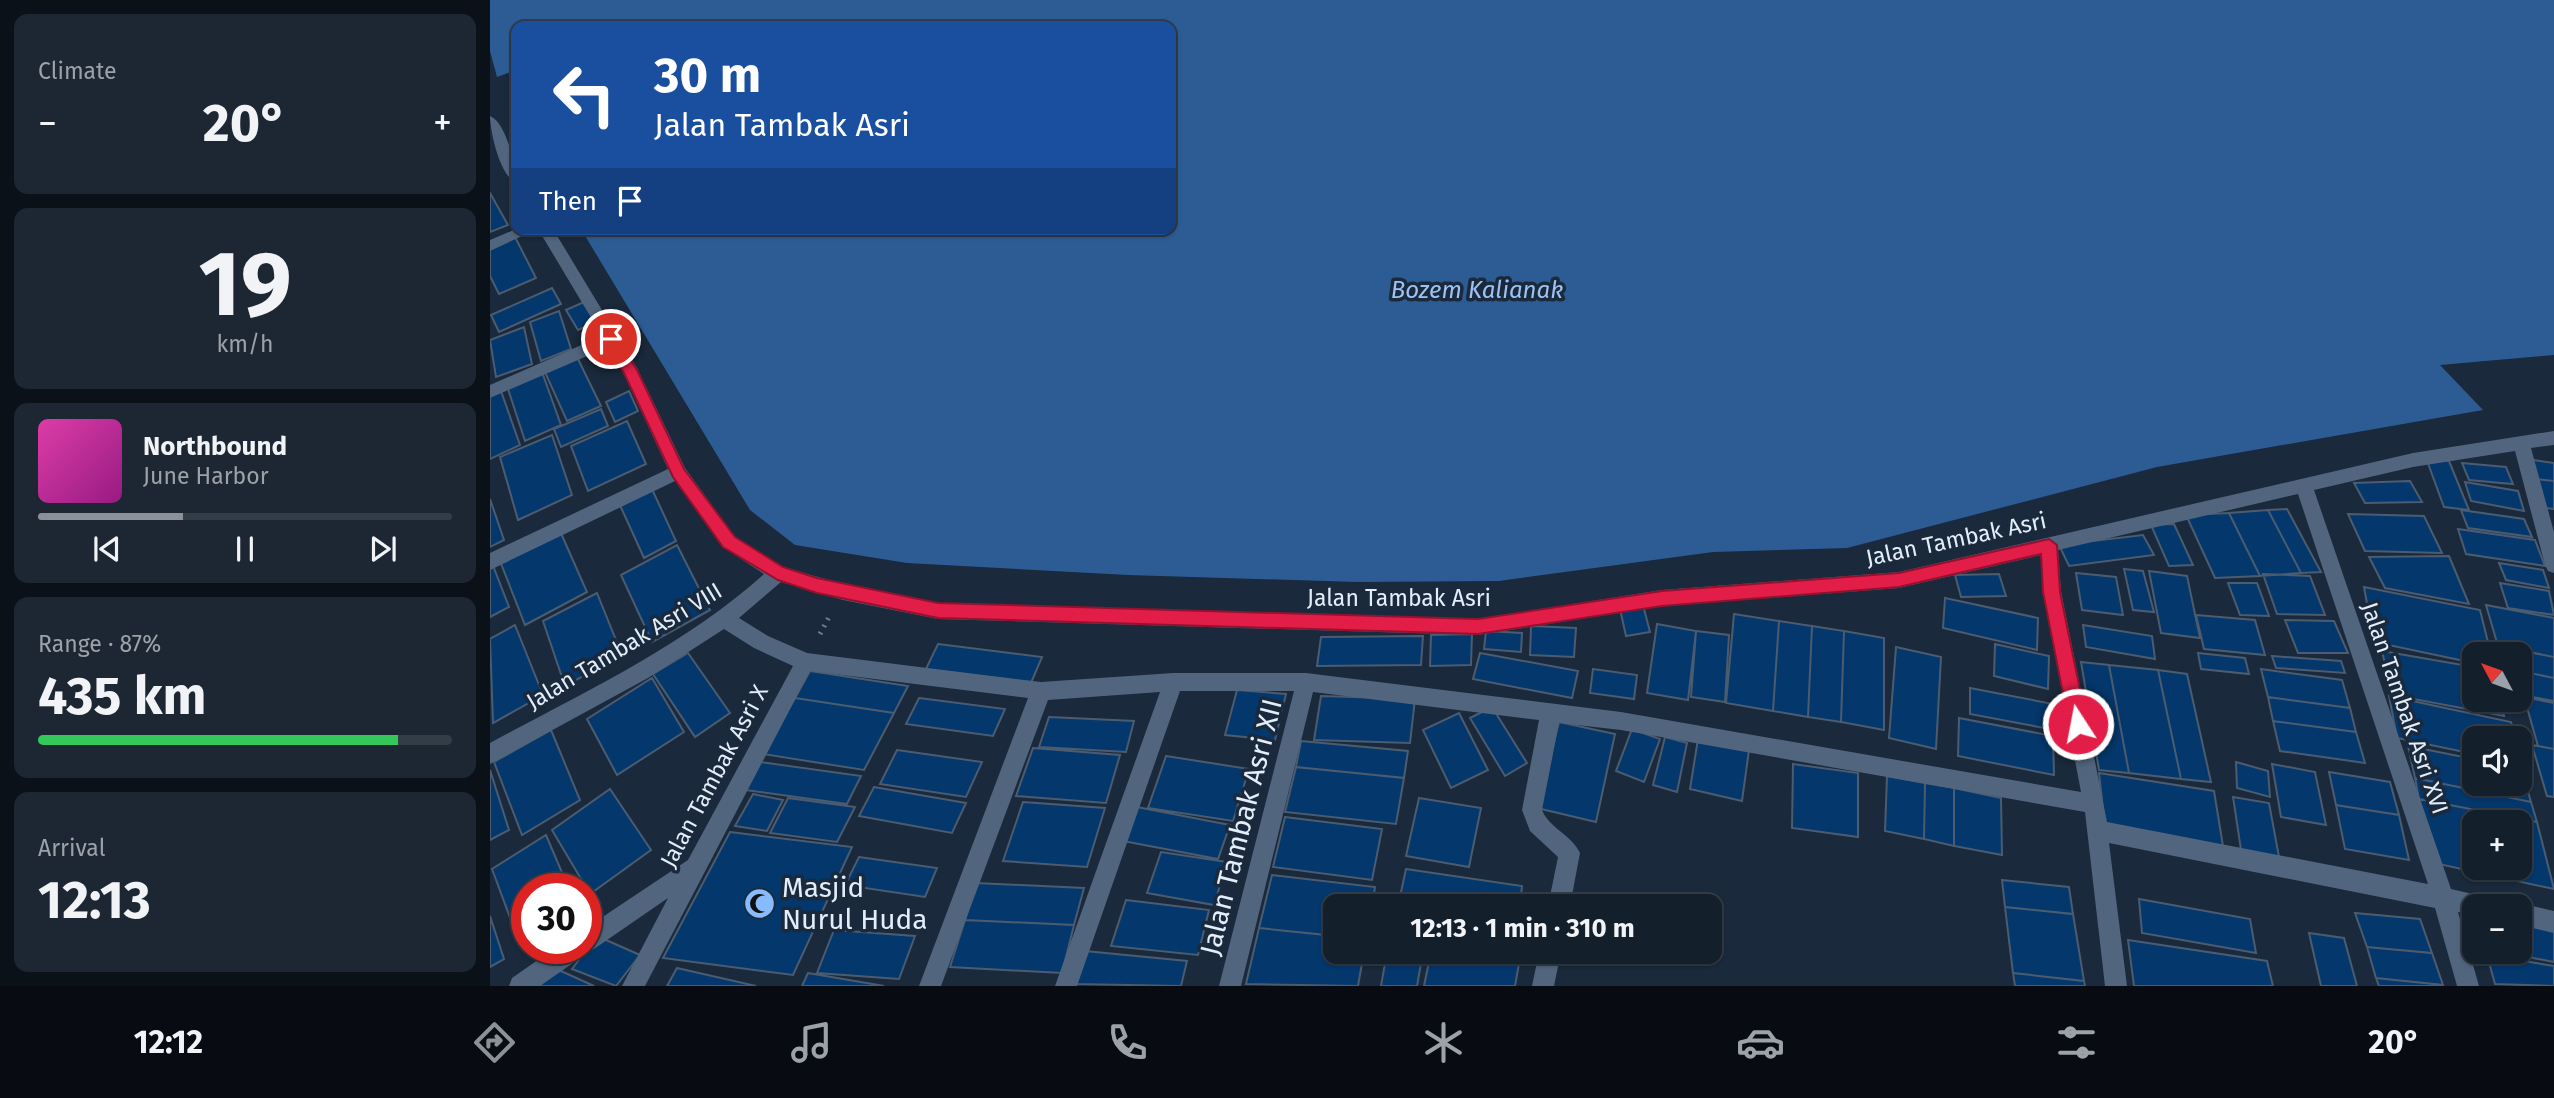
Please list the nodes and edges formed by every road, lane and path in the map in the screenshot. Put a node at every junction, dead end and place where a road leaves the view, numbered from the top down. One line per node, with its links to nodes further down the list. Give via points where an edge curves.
1 (490, 120): 2 (street)
2 (493, 137): 3 (street)
3 (511, 168)
4 (516, 235): 6 (street)
5 (549, 235): 7 (street, Jalan Tambak Asri)
6 (490, 246)
7 (611, 339): 8 (street); 11 (street, Jalan Tambak Asri)
8 (490, 392)
9 (2554, 438): 10 (street, Jalan Tambak Asri)
10 (2521, 442): 12 (street, Jalan Tambak Asri, via 2413,460); 15 (street)
11 (678, 472): 14 (street); 16 (street, Jalan Tambak Asri, via 729,542)
12 (2304, 487): 13 (street, Jalan Tambak Asri); 29 (street, Jalan Tambak Asri XVI)
13 (2049, 545): 17 (street, Jalan Tambak Asri, via 1899,580 1662,598 1478,627 938,611); 25 (street, via 2052,592)
14 (490, 562)
15 (2554, 565)
16 (778, 573): 17 (street, Jalan Tambak Asri); 18 (street, Jalan Tambak Asri VIII, via 760,592)
17 (843, 592): 19 (path)
18 (722, 618): 19 (street); 24 (street, Jalan Tambak Asri VIII, via 686,644)
19 (805, 662): 22 (street); 27 (street, Jalan Tambak Asri X)
20 (1173, 682): 21 (street); 22 (street); 39 (street)
21 (1306, 682): 23 (street); 40 (street, Jalan Tambak Asri XII)
22 (1041, 691): 38 (street)
23 (1550, 712): 25 (street); 28 (street, via 1532,810 1537,824 1569,853)
24 (490, 754)
25 (2094, 804): 26 (street)
26 (2096, 830): 29 (street); 42 (street)
27 (693, 868): 33 (street); 37 (street, Jalan Tambak Asri X)
28 (1561, 894)
29 (2443, 898): 30 (street); 43 (street, Jalan Tambak Asri XVI)
30 (2462, 902)
31 (2532, 917): 32 (street)
32 (2554, 922)
33 (602, 930)
34 (552, 964): 36 (street)
35 (1548, 964): 41 (street)
36 (520, 986)
37 (633, 986)
38 (930, 986)
39 (1066, 986)
40 (1230, 986)
41 (1544, 986)
42 (2116, 986)
43 (2468, 986)

